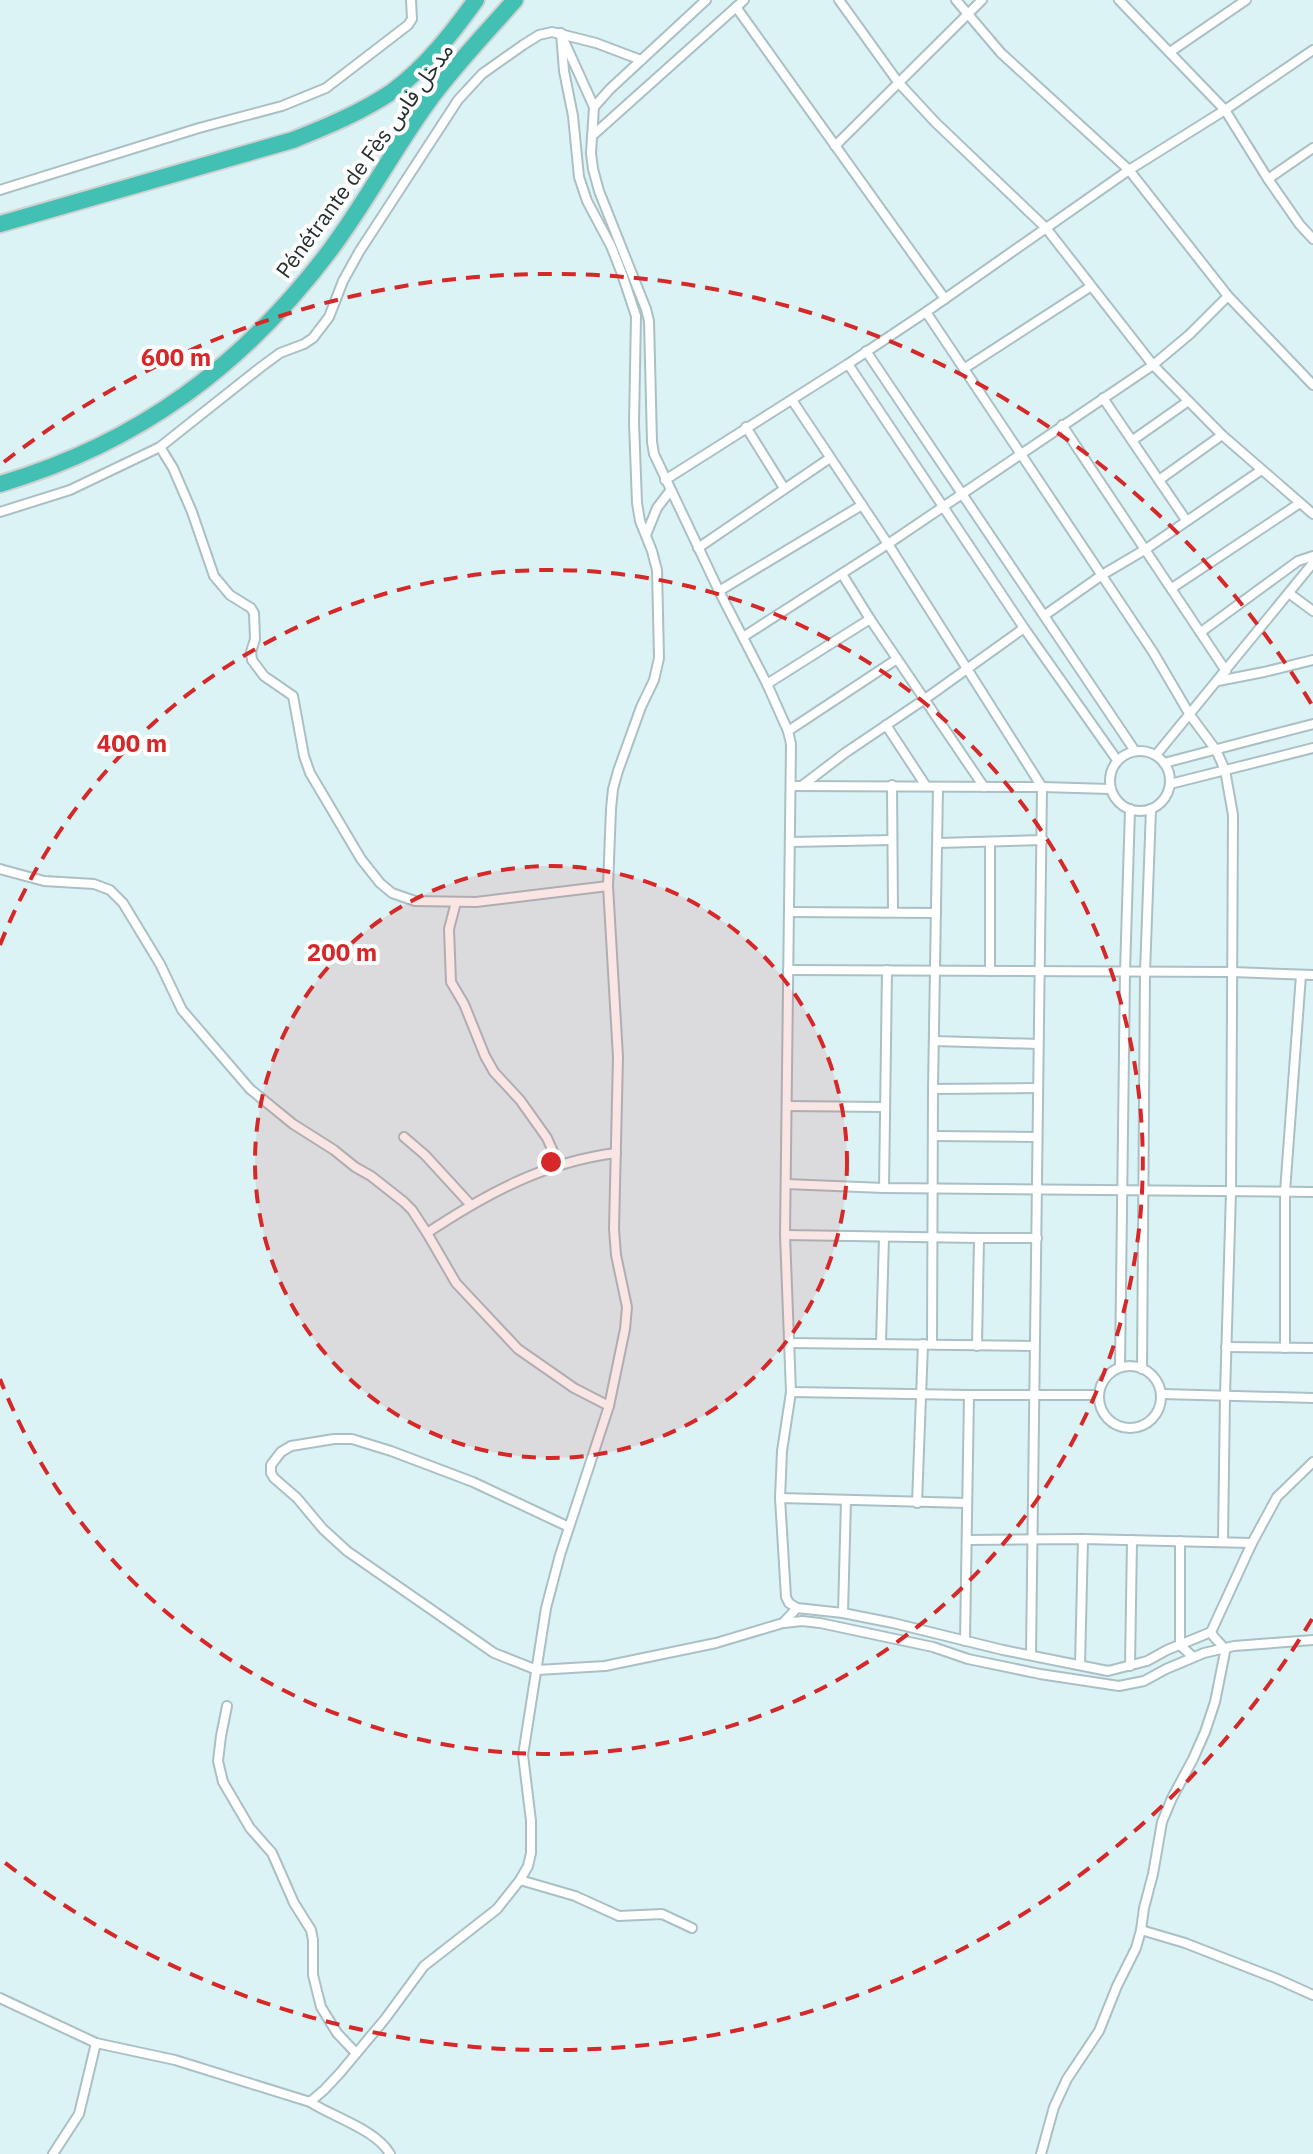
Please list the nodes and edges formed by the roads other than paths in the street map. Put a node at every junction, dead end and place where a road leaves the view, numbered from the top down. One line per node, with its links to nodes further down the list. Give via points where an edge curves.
1 (411, 0): 27 (street, via 408,25 326,88 282,106)
2 (476, 0): 28 (highway, Pénétrante de Fès مدخل فاس, via 413,74 334,124)
3 (515, 0): 53 (highway, Pénétrante de Fès مدخل فاس, via 429,101 332,248 227,363 116,439)
4 (706, 0): 18 (street)
5 (744, 0): 12 (street)
6 (839, 0): 19 (street)
7 (956, 0): 14 (street)
8 (982, 0): 14 (street)
9 (1119, 0): 17 (street)
10 (1227, 0): 13 (street)
11 (1246, 0): 13 (street)
12 (736, 7): 22 (street); 23 (street)
13 (1235, 8): 17 (street)
14 (967, 14): 19 (street); 25 (street, via 1001,53)
15 (561, 33): 18 (street); 20 (street); 47 (street, via 530,40 482,74 458,100 359,252 318,333 280,353); 63 (street, via 579,177 636,316 637,503)
16 (1313, 50): 21 (street)
17 (1170, 52): 21 (street)
18 (641, 60): 20 (street)
19 (898, 82): 23 (street); 29 (street)
20 (594, 107): 22 (street)
21 (1225, 110): 25 (street); 26 (street)
22 (592, 136): 51 (street, via 599,191 649,321 652,442)
23 (835, 146): 33 (street)
24 (1313, 148): 26 (street)
25 (1129, 170): 29 (street); 32 (street)
26 (1268, 179): 30 (street)
27 (0, 190)
28 (0, 224)
29 (1046, 228): 31 (street); 33 (street)
30 (1313, 239)
31 (1090, 287): 37 (street); 38 (street)
32 (1228, 296): 37 (street); 39 (street)
33 (945, 299): 34 (street)
34 (926, 312): 35 (street); 38 (street)
35 (866, 351): 36 (street); 56 (street)
36 (848, 364): 41 (street); 59 (street)
37 (1153, 365): 40 (street); 42 (street)
38 (965, 368): 48 (street)
39 (1313, 385)
40 (1103, 398): 43 (street); 46 (street)
41 (792, 400): 44 (street); 49 (street)
42 (1187, 402): 45 (street); 46 (street)
43 (1062, 425): 48 (street); 66 (street)
44 (746, 427): 51 (street); 54 (street)
45 (1222, 435): 50 (street); 52 (street)
46 (1133, 440): 52 (street)
47 (160, 447): 60 (street, via 70,490); 116 (street, via 192,512 214,576 253,610 252,660 264,676 293,696 306,766 361,859 397,896)
48 (1020, 453): 56 (street); 70 (street)
49 (830, 458): 54 (street); 58 (street)
50 (1260, 471): 57 (street); 62 (street)
51 (665, 480): 55 (street)
52 (1159, 480): 62 (street)
53 (0, 484)
54 (784, 488): 65 (street)
55 (670, 491): 63 (street); 65 (street)
56 (961, 494): 59 (street); 75 (street)
57 (1300, 503): 61 (street); 71 (street)
58 (862, 505): 64 (street); 72 (street)
59 (944, 506): 64 (street); 77 (street)
60 (0, 512)
61 (1313, 514)
62 (1186, 520): 66 (street)
63 (646, 535): 115 (street, via 657,570 659,658 613,789)
64 (888, 544): 69 (street); 82 (street)
65 (698, 548): 72 (street)
66 (1146, 549): 70 (street); 71 (street)
67 (1313, 556): 78 (street, via 1298,561)
68 (1313, 563): 73 (street)
69 (842, 574): 76 (street); 79 (street)
70 (1102, 575): 75 (street); 87 (street)
71 (1172, 588): 78 (street)
72 (719, 591): 79 (street)
73 (1290, 594): 74 (street); 83 (street)
74 (1313, 611)
75 (1045, 615): 93 (street)
76 (870, 619): 80 (street); 85 (street)
77 (1024, 628): 82 (street); 95 (street)
78 (1201, 632): 83 (street)
79 (743, 637): 85 (street)
80 (897, 659): 86 (street); 90 (street)
81 (1313, 660): 84 (street)
82 (966, 669): 86 (street); 105 (street)
83 (1226, 671): 84 (street)
84 (1218, 681): 87 (street)
85 (767, 684): 90 (street)
86 (925, 699): 89 (street); 104 (street)
87 (1190, 715): 92 (street); 94 (street)
88 (1313, 724): 92 (street)
89 (886, 725): 101 (street); 102 (street)
90 (788, 731): 100 (street)
91 (1313, 748): 97 (street)
92 (1216, 750): 96 (street); 97 (street)
93 (1135, 751): 94 (street); 95 (street)
94 (1156, 755): 96 (street)
95 (1117, 760): 106 (street)
96 (1164, 763): 98 (street)
97 (1225, 770): 98 (street); 127 (street, via 1233,815)
98 (1170, 784): 108 (street)
99 (892, 785): 101 (street); 102 (street); 109 (street)
100 (791, 786): 101 (street); 111 (street)
101 (802, 786)
102 (926, 786): 103 (street)
103 (938, 787): 104 (street); 112 (street)
104 (984, 787): 105 (street)
105 (1042, 787): 106 (street); 110 (street)
106 (1110, 789): 107 (street)
107 (1130, 809): 108 (street); 125 (street)
108 (1151, 809): 126 (street)
109 (892, 840): 111 (street); 117 (street)
110 (1043, 840): 113 (street); 124 (street)
111 (791, 842): 118 (street)
112 (938, 843): 113 (street); 119 (street)
113 (990, 843): 123 (street)
114 (0, 869): 151 (street, via 110,890 160,964 182,1010 250,1089 391,1190)
115 (608, 886): 116 (street); 139 (street, via 618,1057)
116 (456, 902): 140 (street, via 449,929 451,982 494,1072 547,1138)
117 (893, 911): 118 (street); 119 (street)
118 (789, 912): 121 (street)
119 (936, 913): 120 (street)
120 (936, 969): 122 (street); 123 (street); 130 (street)
121 (788, 970): 122 (street); 134 (street)
122 (887, 970): 135 (street)
123 (990, 971): 124 (street)
124 (1039, 971): 125 (street); 131 (street)
125 (1125, 972): 126 (street); 146 (street)
126 (1145, 972): 127 (street); 145 (street)
127 (1232, 972): 128 (street); 147 (street)
128 (1301, 975): 129 (street); 148 (street)
129 (1313, 975)
130 (934, 1041): 131 (street); 133 (street)
131 (1038, 1044): 132 (street)
132 (1037, 1088): 133 (street); 138 (street)
133 (933, 1089): 136 (street)
134 (787, 1106): 135 (street); 141 (street)
135 (884, 1107): 142 (street)
136 (933, 1136): 138 (street); 143 (street)
137 (404, 1137): 150 (street)
138 (1037, 1137): 144 (street)
139 (616, 1153): 140 (street); 175 (street, via 614,1244 627,1307)
140 (559, 1165): 150 (street)
141 (786, 1184): 142 (street); 152 (street)
142 (884, 1188): 143 (street)
143 (932, 1188): 144 (street); 154 (street)
144 (1038, 1189): 146 (street); 156 (street)
145 (1144, 1190): 146 (street); 147 (street); 166 (street)
146 (1121, 1191): 165 (street)
147 (1231, 1192): 148 (street); 162 (street)
148 (1285, 1192): 149 (street); 163 (street)
149 (1313, 1192)
150 (470, 1204): 151 (street)
151 (427, 1233): 175 (street, via 456,1283 518,1349)
152 (785, 1235): 153 (street); 157 (street)
153 (884, 1237): 154 (street); 158 (street)
154 (932, 1238): 155 (street); 159 (street)
155 (979, 1238): 156 (street); 160 (street)
156 (1037, 1238): 161 (street)
157 (789, 1343): 158 (street); 167 (street)
158 (881, 1343): 159 (street)
159 (927, 1344): 160 (street); 168 (street)
160 (977, 1346): 161 (street)
161 (1034, 1346): 169 (street)
162 (1226, 1347): 163 (street); 173 (street)
163 (1285, 1348): 164 (street)
164 (1313, 1348)
165 (1120, 1367): 166 (street); 172 (street, via 1103,1381)
166 (1142, 1369): 170 (street)
167 (791, 1392): 168 (street); 177 (street)
168 (921, 1393): 171 (street); 179 (street)
169 (1034, 1394): 171 (street); 172 (street); 184 (street)
170 (1162, 1394): 172 (street, via 1151,1421 1130,1429 1104,1416); 173 (street)
171 (969, 1395): 180 (street)
172 (1098, 1395)
173 (1225, 1395): 174 (street); 187 (street)
174 (1313, 1398)
175 (609, 1406): 181 (street)
176 (1313, 1462): 188 (street, via 1277,1497)
177 (780, 1498): 178 (street); 189 (street, via 786,1597)
178 (846, 1500): 179 (street); 190 (street)
179 (917, 1503): 180 (street)
180 (967, 1503): 183 (street)
181 (569, 1527): 201 (street, via 550,1588); 201 (street, via 473,1482 352,1439 291,1446 271,1465 274,1478 347,1551 494,1653)
182 (1083, 1539): 184 (street); 185 (street); 199 (street)
183 (968, 1540): 184 (street); 194 (street)
184 (1032, 1540): 197 (street)
185 (1132, 1540): 186 (street); 200 (street)
186 (1180, 1541): 187 (street); 195 (street)
187 (1223, 1541): 188 (street)
188 (1252, 1543): 192 (street)
189 (797, 1608): 190 (street); 191 (street)
190 (843, 1613): 194 (street)
191 (783, 1623): 198 (street, via 820,1623 1101,1685 1144,1681); 201 (street, via 605,1666)
192 (1211, 1632): 195 (street); 196 (street)
193 (1313, 1640): 196 (street)
194 (965, 1641): 197 (street)
195 (1180, 1645): 198 (street); 200 (street)
196 (1224, 1648): 198 (street); 205 (street, via 1205,1732 1162,1822)
197 (1031, 1655): 199 (street)
198 (1193, 1657)
199 (1080, 1665): 200 (street, via 1108,1671)
200 (1130, 1666)
201 (537, 1670): 203 (street, via 523,1755 531,1853)
202 (227, 1706): 209 (street, via 218,1761 223,1782 272,1853 311,1930 321,2007)
203 (520, 1880): 204 (street, via 619,1916 662,1914); 209 (street, via 497,1909 424,1966)
204 (692, 1928)
205 (1141, 1930): 206 (street); 213 (street, via 1099,2031 1054,2107)
206 (1313, 1995)
207 (0, 1998): 208 (street)
208 (96, 2043): 210 (street, via 175,2060); 211 (street, via 79,2114)
209 (356, 2053): 210 (street)
210 (310, 2102): 212 (street, via 377,2139)
211 (53, 2154)
212 (390, 2154)
213 (1041, 2154)

